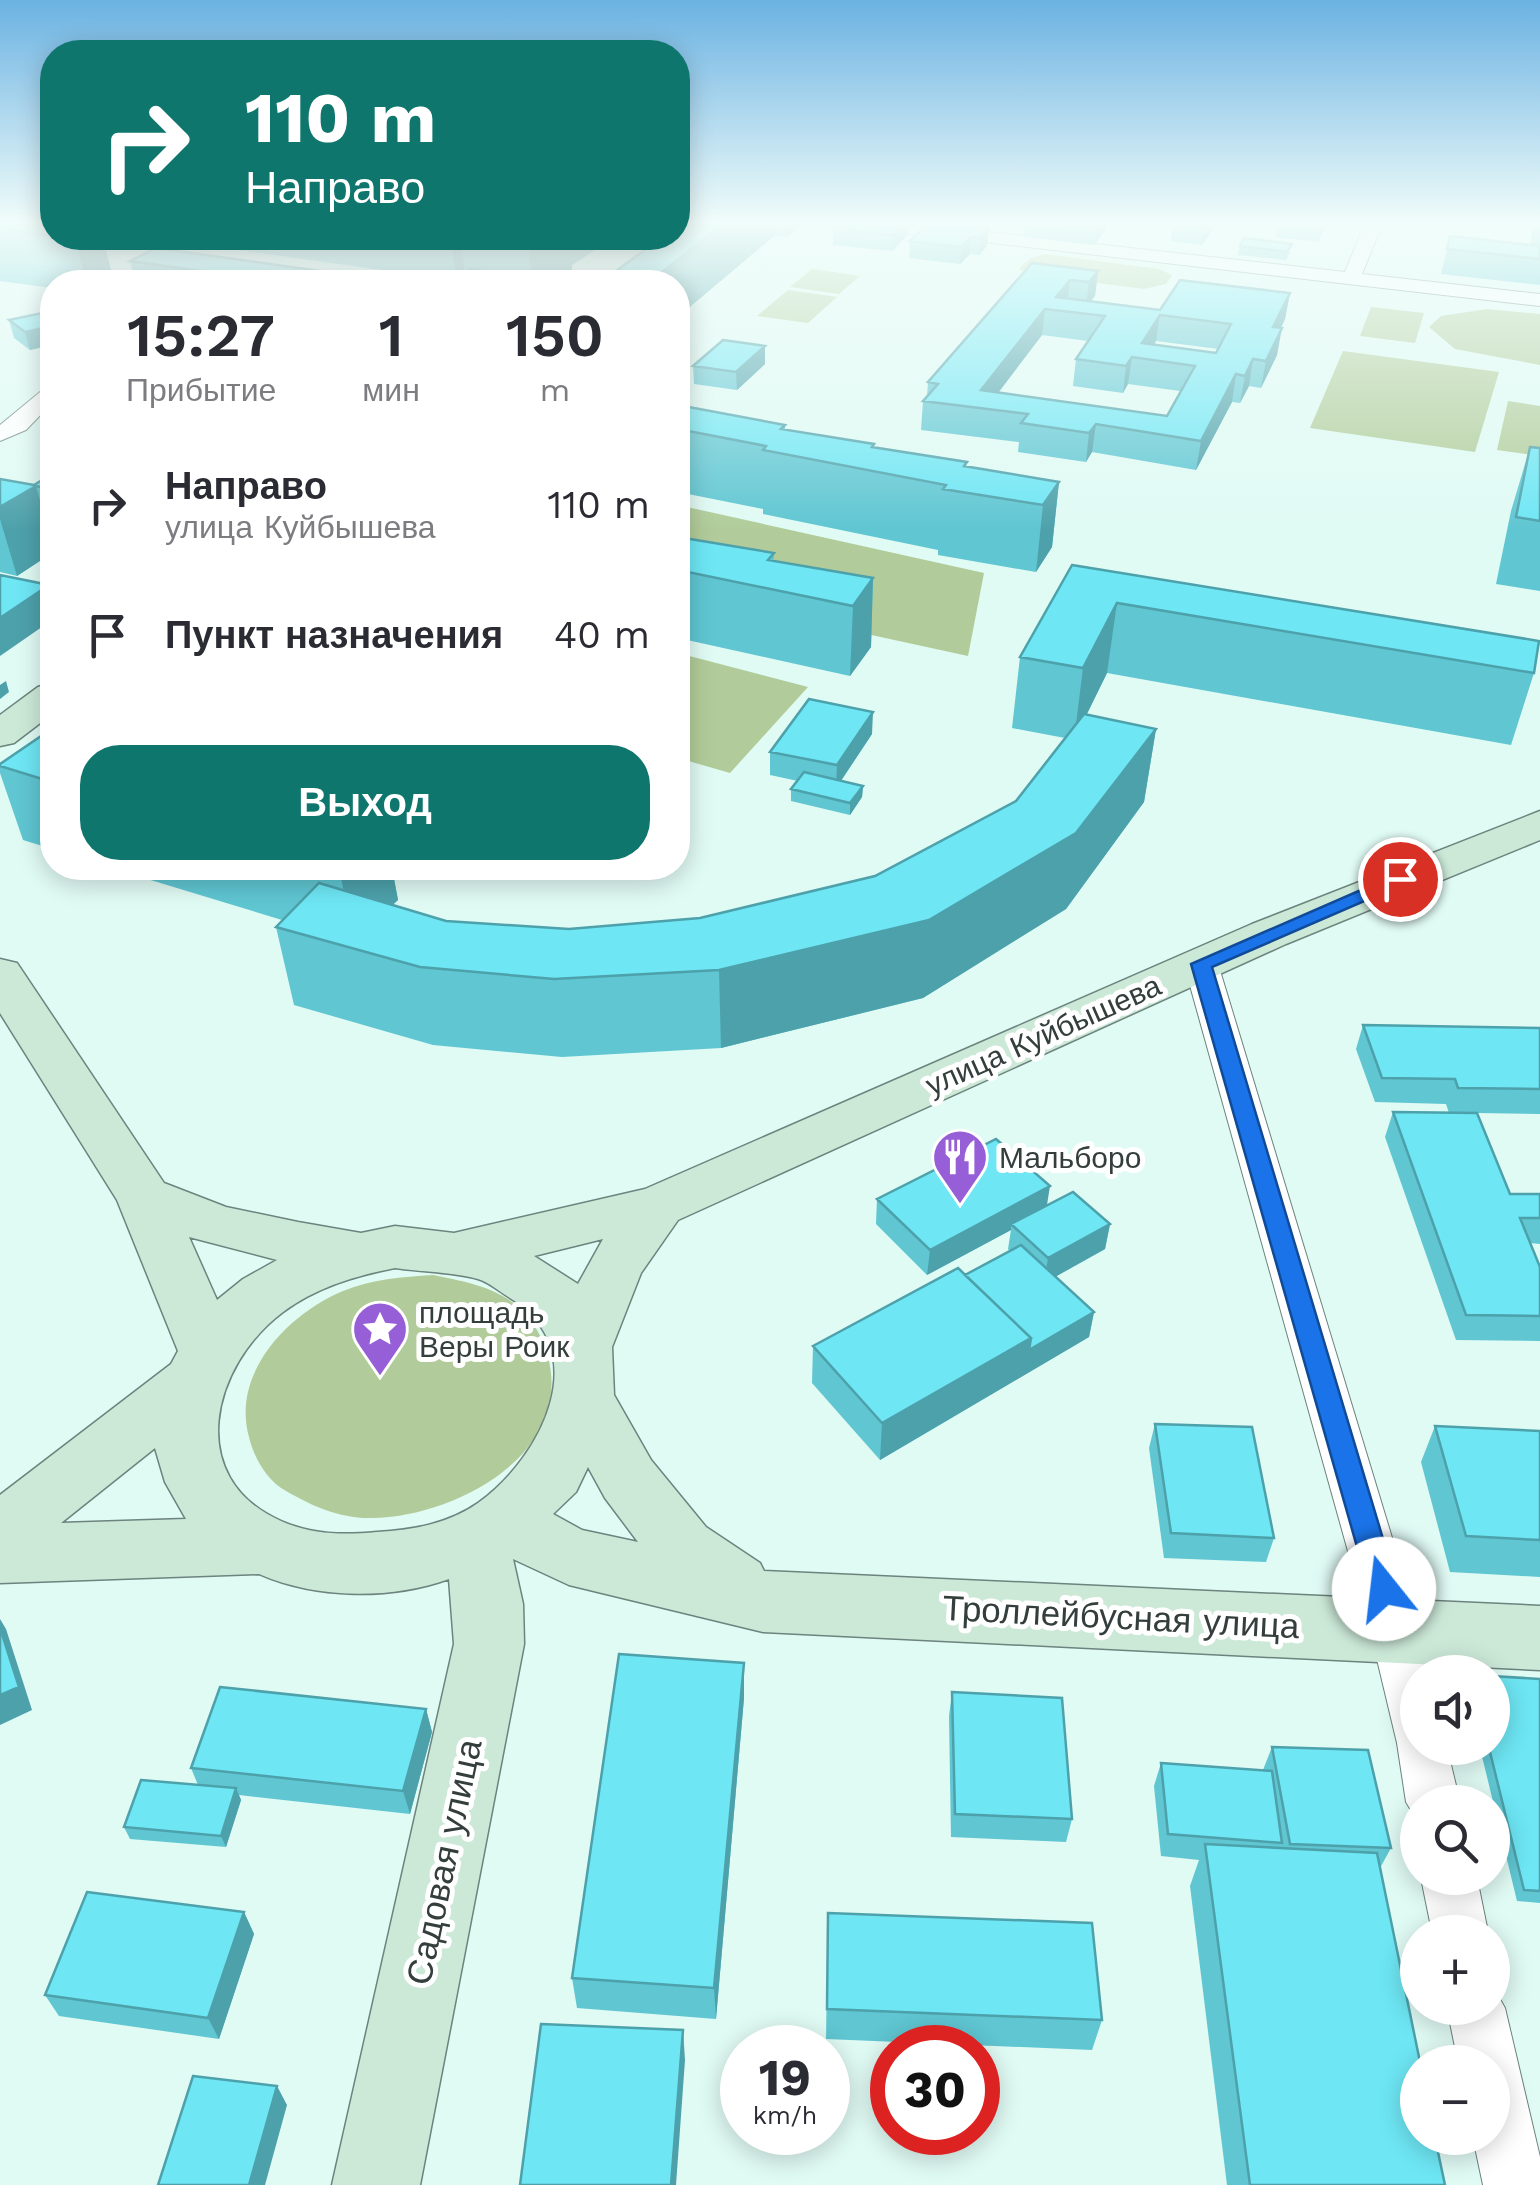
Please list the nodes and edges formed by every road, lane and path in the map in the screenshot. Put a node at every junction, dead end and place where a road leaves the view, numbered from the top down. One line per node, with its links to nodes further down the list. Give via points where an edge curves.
1 (40, 403): 2 (street)
2 (0, 434)
3 (40, 704): 4 (main road)
4 (0, 734)
5 (1540, 824): 6 (main road, улица Куйбышева)
6 (1201, 964): 9 (main road, улица Куйбышева); 19 (street)
7 (4, 987): 8 (main road)
8 (144, 1197): 11 (main road, via 232,1231); 12 (main road)
9 (658, 1206): 10 (main road, улица Куйбышева); 13 (main road, via 616,1266)
10 (466, 1252): 11 (main road, via 432,1246); 13 (main road, via 499,1261 552,1295 571,1318)
11 (359, 1253): 12 (main road, via 288,1280 258,1300)
12 (201, 1366): 15 (main road); 16 (main road, via 185,1412 191,1473 229,1526)
13 (585, 1375): 14 (main road, via 577,1437 560,1468); 18 (main road, via 628,1479 682,1548)
14 (491, 1530): 16 (main road, via 424,1557 380,1565 337,1566); 18 (main road, Троллейбусная улица, via 569,1556); 23 (main road, Садовая улица, via 490,1644)
15 (0, 1533)
16 (260, 1545): 17 (main road)
17 (0, 1554)
18 (762, 1601): 19 (main road, Троллейбусная улица)
19 (1396, 1630): 20 (main road, Троллейбусная улица); 21 (street)
20 (1540, 1638)
21 (1401, 1655)
22 (1508, 2155): 24 (street)
23 (376, 2185)
24 (1514, 2185)

